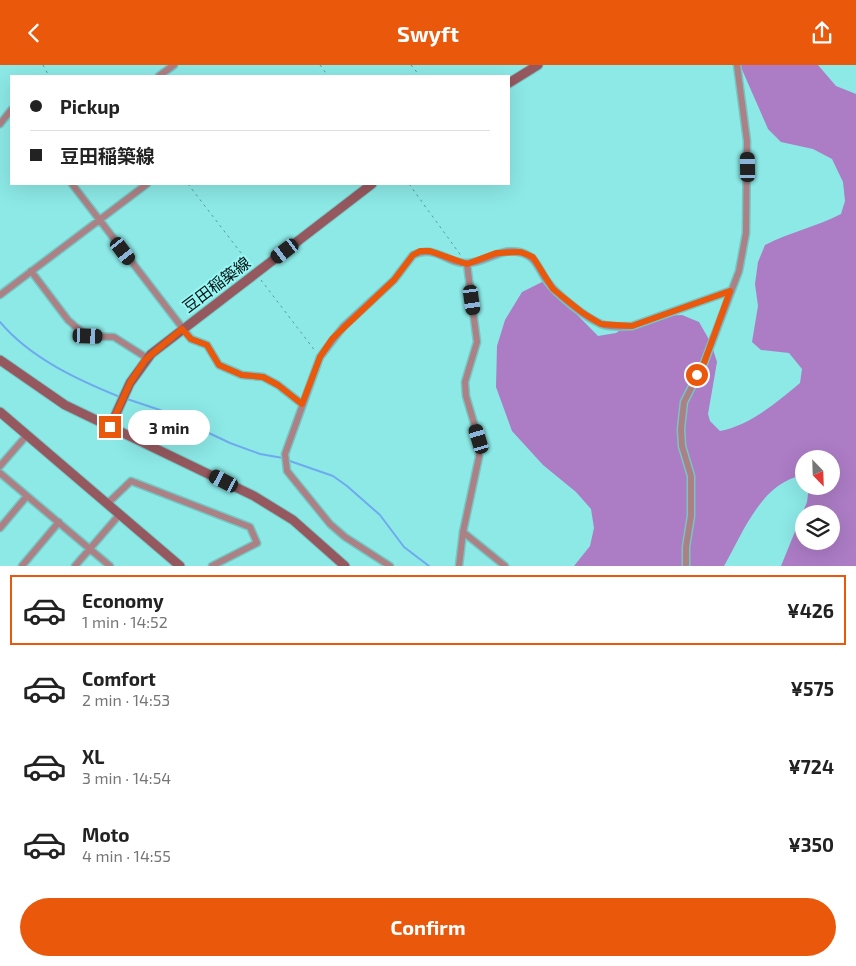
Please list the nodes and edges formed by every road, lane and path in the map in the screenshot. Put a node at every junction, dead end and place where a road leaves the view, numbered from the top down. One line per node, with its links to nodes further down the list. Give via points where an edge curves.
1 (174, 65): 4 (street)
2 (538, 65): 5 (main road)
3 (737, 65): 15 (street, via 747,141 746,233 739,271)
4 (160, 75)
5 (510, 82)
6 (10, 112): 7 (street)
7 (0, 124)
8 (73, 185): 12 (street)
9 (146, 185): 12 (street)
10 (371, 185): 17 (main road, 豆田稲築線)
11 (410, 185): 13 (path)
12 (99, 219): 14 (street); 17 (street)
13 (467, 264): 15 (street, via 496,253 521,252 533,257 553,289 601,324 616,327 632,326); 20 (street, via 430,251 413,255 394,280 332,339 320,357); 31 (street, via 477,342 465,382 479,439 479,457)
14 (31, 271): 16 (street); 18 (street, via 77,328 88,336 114,337)
15 (730, 291): 42 (street, via 704,363 684,402 682,446 691,476)
16 (0, 295)
17 (182, 329): 18 (main road, 豆田稲築線); 20 (street, via 191,339 207,345 219,365 242,375 263,377)
18 (146, 359): 22 (main road, 豆田稲築線)
19 (0, 360): 22 (main road, via 65,405)
20 (302, 404): 39 (street, via 285,455 287,471 330,524)
21 (0, 412): 23 (main road)
22 (110, 427): 38 (main road, via 254,495 293,519)
23 (27, 435): 24 (street); 27 (main road)
24 (0, 466)
25 (0, 473): 26 (street)
26 (27, 496): 29 (street); 30 (street)
27 (108, 503): 28 (main road); 37 (street, via 131,481 250,527 257,543)
28 (120, 513): 32 (street); 36 (main road)
29 (59, 522): 32 (street); 33 (street)
30 (0, 528)
31 (463, 532): 40 (street); 41 (street)
32 (90, 549): 34 (street); 35 (street)
33 (22, 566)
34 (75, 566)
35 (110, 566)
36 (180, 566)
37 (212, 566)
38 (345, 566)
39 (390, 566)
40 (459, 566)
41 (505, 566)
42 (686, 566)

